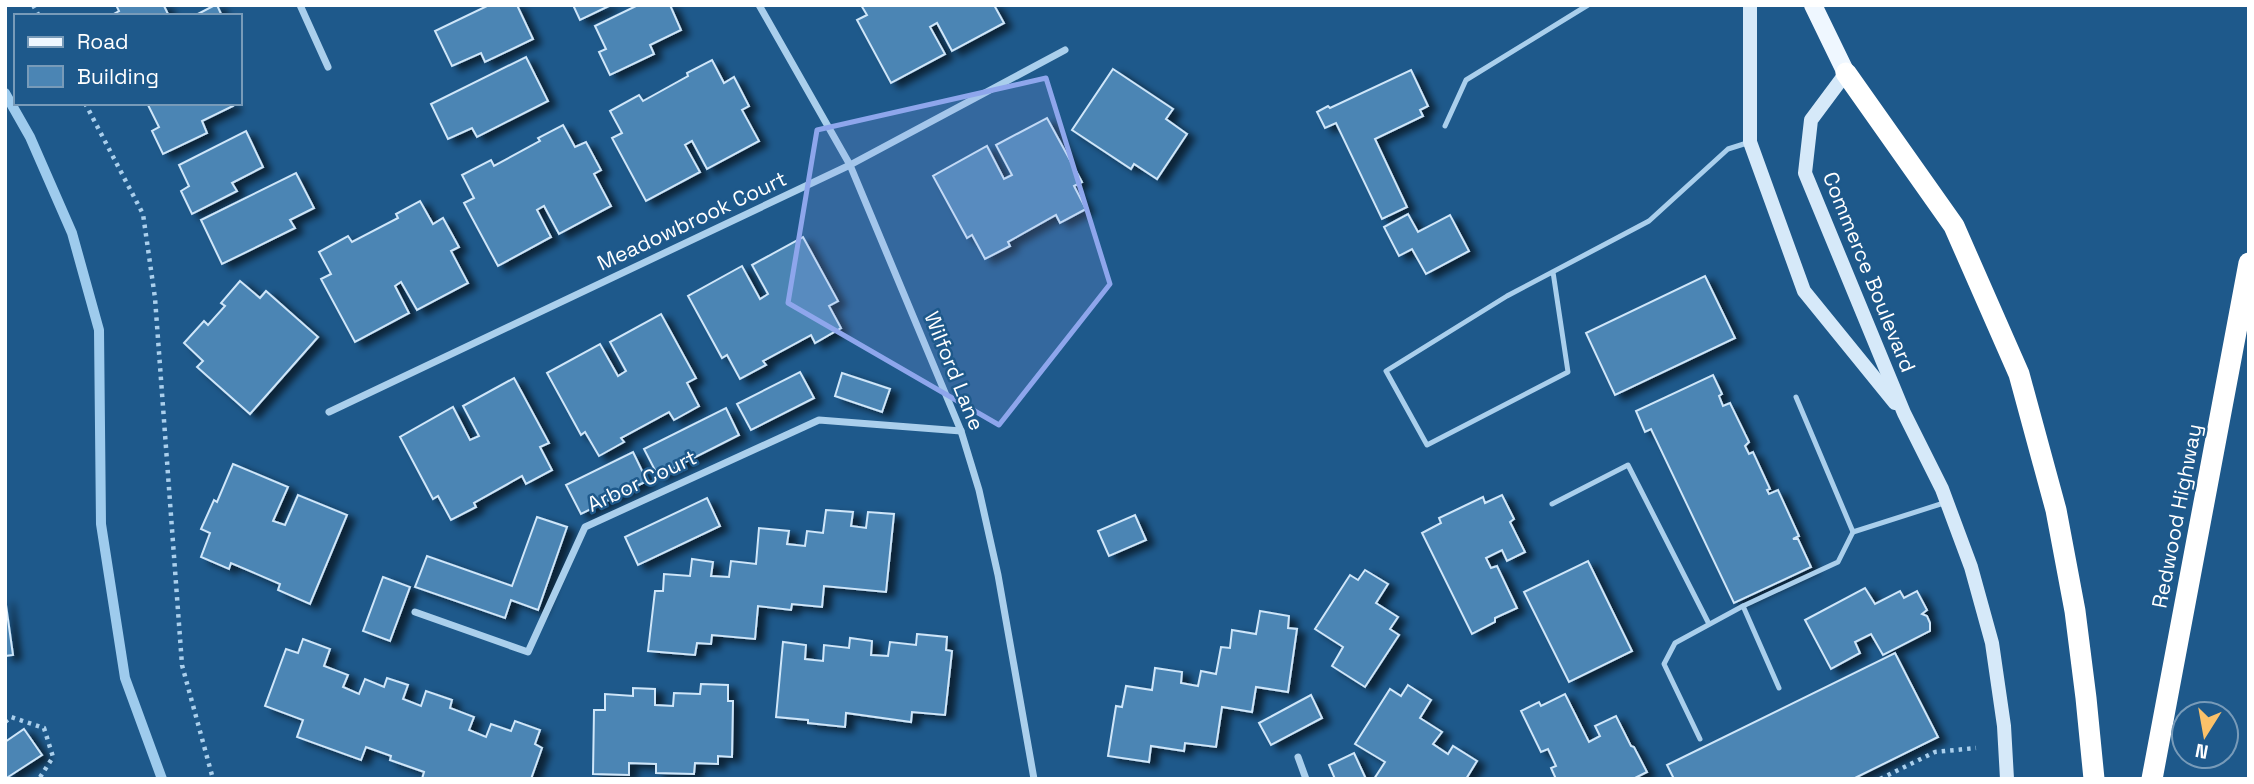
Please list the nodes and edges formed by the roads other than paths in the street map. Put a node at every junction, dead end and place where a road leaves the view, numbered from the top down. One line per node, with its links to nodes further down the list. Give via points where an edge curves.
1 (300, 5): 7 (street)
2 (759, 5): 11 (street, Wilford Lane)
3 (1588, 5): 9 (lane, via 1466,80)
4 (1750, 5): 10 (street, Commerce Boulevard)
5 (1813, 5): 8 (main road)
6 (1065, 50): 11 (street, Meadowbrook Court)
7 (328, 67)
8 (1846, 73): 16 (street, Commerce Boulevard, via 1811,120 1805,173); 30 (highway, via 1954,226 2019,374 2056,510 2073,599)
9 (1445, 126)
10 (1751, 142): 13 (lane, via 1728,149 1649,222); 16 (street, Commerce Boulevard, via 1804,291)
11 (850, 165): 15 (street, Meadowbrook Court); 17 (street, Wilford Lane)
12 (2249, 263): 31 (highway, Redwood Highway)
13 (1553, 272): 13 (lane, via 1386,370 1427,445 1568,372)
14 (1796, 397): 20 (lane)
15 (329, 412)
16 (1904, 413): 18 (street, Commerce Boulevard)
17 (961, 432): 22 (street, Arbor Court, via 819,419 585,527 528,652); 27 (street, Wilford Lane, via 998,575)
18 (1947, 502): 20 (lane); 29 (street, Commerce Boulevard, via 1992,643)
19 (1552, 504): 23 (lane, via 1628,465)
20 (1853, 532): 21 (lane, via 1838,562)
21 (1742, 606): 23 (lane); 24 (lane)
22 (415, 612)
23 (1709, 624): 25 (lane, via 1675,643 1664,663)
24 (1779, 688)
25 (1700, 738)
26 (1298, 757): 28 (street)
27 (1034, 779)
28 (1306, 779)
29 (2007, 779)
30 (2094, 779)
31 (2152, 779)

